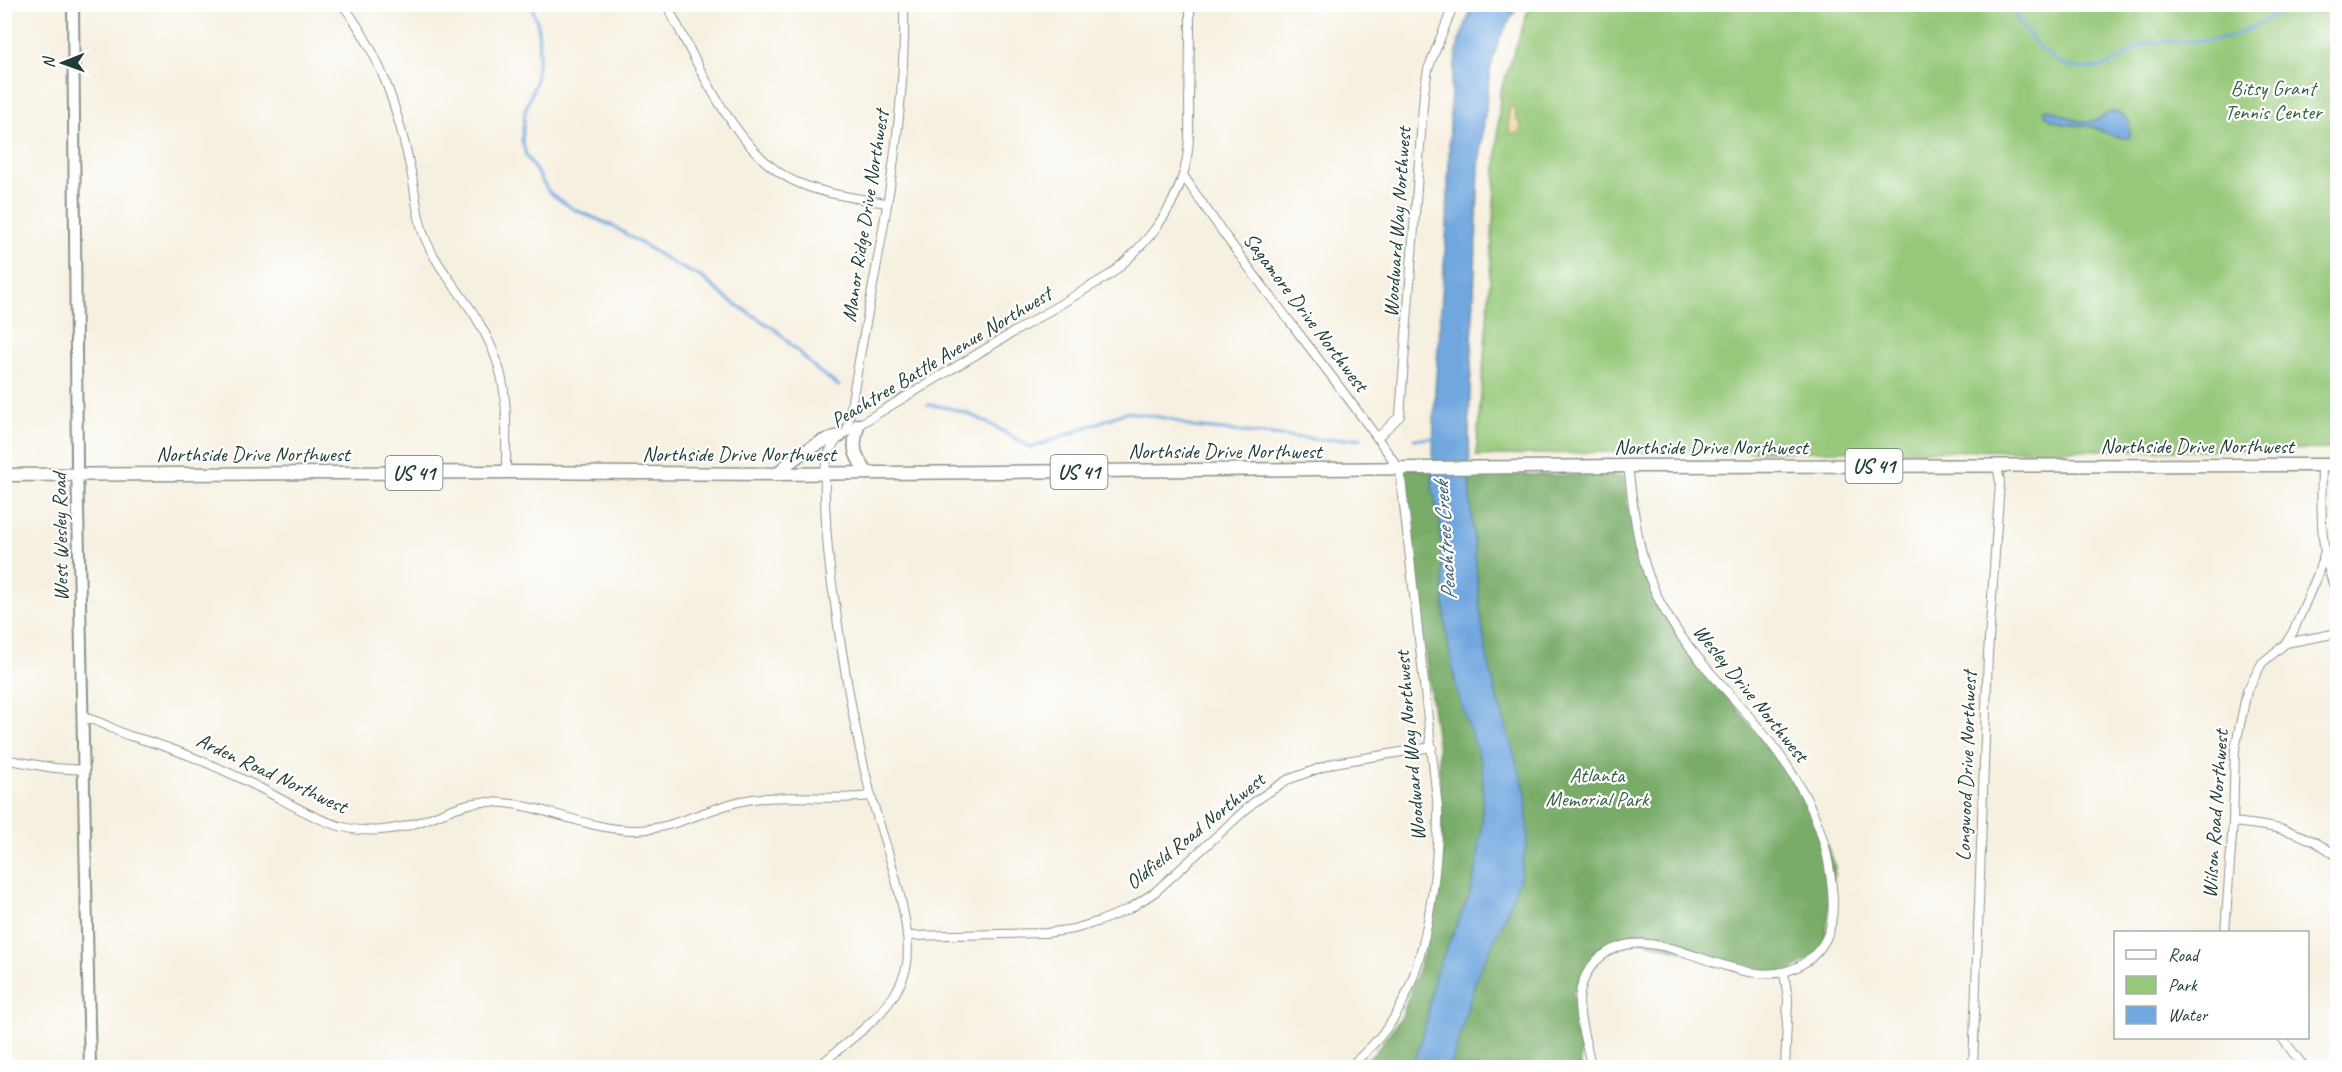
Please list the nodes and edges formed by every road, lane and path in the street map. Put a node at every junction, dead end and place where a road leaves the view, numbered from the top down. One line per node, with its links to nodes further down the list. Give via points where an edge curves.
1 (73, 4): 19 (street, West Wesley Road)
2 (342, 4): 16 (street, via 364,37 391,93 425,238 485,332 499,365 506,400)
3 (666, 4): 8 (street, via 739,134 761,159 800,184)
4 (904, 4): 8 (street, Manor Ridge Drive Northwest, via 900,113)
5 (1190, 4): 7 (street, Peachtree Battle Avenue Northwest, via 1189,142)
6 (1454, 4): 10 (street, Woodward Way Northwest, via 1428,69 1424,93 1400,416)
7 (1183, 175): 9 (street, Peachtree Battle Avenue Northwest, via 1168,210 1152,234 1111,274); 10 (street, Sagamore Drive Northwest)
8 (886, 203): 9 (street, Manor Ridge Drive Northwest)
9 (848, 431): 17 (street, Peachtree Battle Avenue Northwest, via 829,451); 18 (main road, via 856,457); 20 (main road, via 828,438 786,464)
10 (1378, 437): 15 (street, Sagamore Drive Northwest)
11 (2322, 465): 12 (main road, Northside Drive Northwest / US 41); 14 (main road, Northside Drive Northwest / US 41); 22 (street)
12 (2337, 465)
13 (1628, 466): 14 (main road, Northside Drive Northwest / US 41); 15 (main road, Northside Drive Northwest / US 41); 35 (street, Wesley Drive Northwest, via 1639,542 1660,602 1687,645 1788,764 1808,798 1822,834 1831,881 1831,926 1813,957)
14 (1997, 466): 42 (street, Longwood Drive Northwest, via 2000,482 1988,654)
15 (1400, 470): 18 (main road, Northside Drive Northwest / US 41); 27 (street, Woodward Way Northwest)
16 (506, 472): 19 (main road, Northside Drive Northwest / US 41); 20 (main road, Northside Drive Northwest / US 41)
17 (825, 473): 18 (main road, Northside Drive Northwest / US 41); 20 (main road, Northside Drive Northwest / US 41); 30 (street, Peachtree Battle Avenue Northwest, via 830,572 847,686)
18 (867, 473)
19 (78, 474): 21 (main road, Northside Drive Northwest / US 41); 26 (street, West Wesley Road)
20 (778, 474)
21 (4, 475)
22 (2325, 551): 23 (street); 25 (street, Wilson Road Northwest, via 2318,576)
23 (2337, 595)
24 (2337, 633): 25 (street, Wilson Road Northwest)
25 (2286, 643): 31 (street, Wilson Road Northwest, via 2262,663 2247,691 2235,749)
26 (84, 718): 29 (street, West Wesley Road); 30 (street, Arden Road Northwest, via 194,756 331,823 359,830 404,827 483,802 636,830 663,826 752,799)
27 (1432, 747): 34 (street, Oldfield Road Northwest, via 1334,763 1287,780 1254,802 1155,891 1129,909 1100,921 1046,933); 39 (street, Woodward Way Northwest, via 1438,808 1437,859 1417,961 1396,1014 1373,1045)
28 (4, 759): 29 (street)
29 (85, 770): 37 (street, West Wesley Road)
30 (871, 796): 34 (street, Peachtree Battle Avenue Northwest)
31 (2233, 822): 32 (street, via 2301,834 2321,843); 33 (street, Wilson Road Northwest)
32 (2337, 857)
33 (2225, 931)
34 (908, 936): 38 (street, Peachtree Battle Avenue Northwest, via 906,969 892,999 872,1022)
35 (1784, 973): 40 (street, Wesley Drive Northwest, via 1756,974 1644,943 1612,949 1586,973 1579,998); 41 (street, via 1788,999)
36 (2283, 1039): 43 (street)
37 (90, 1068)
38 (817, 1068)
39 (1348, 1068)
40 (1592, 1068)
41 (1785, 1068)
42 (1973, 1068)
43 (2305, 1068)

